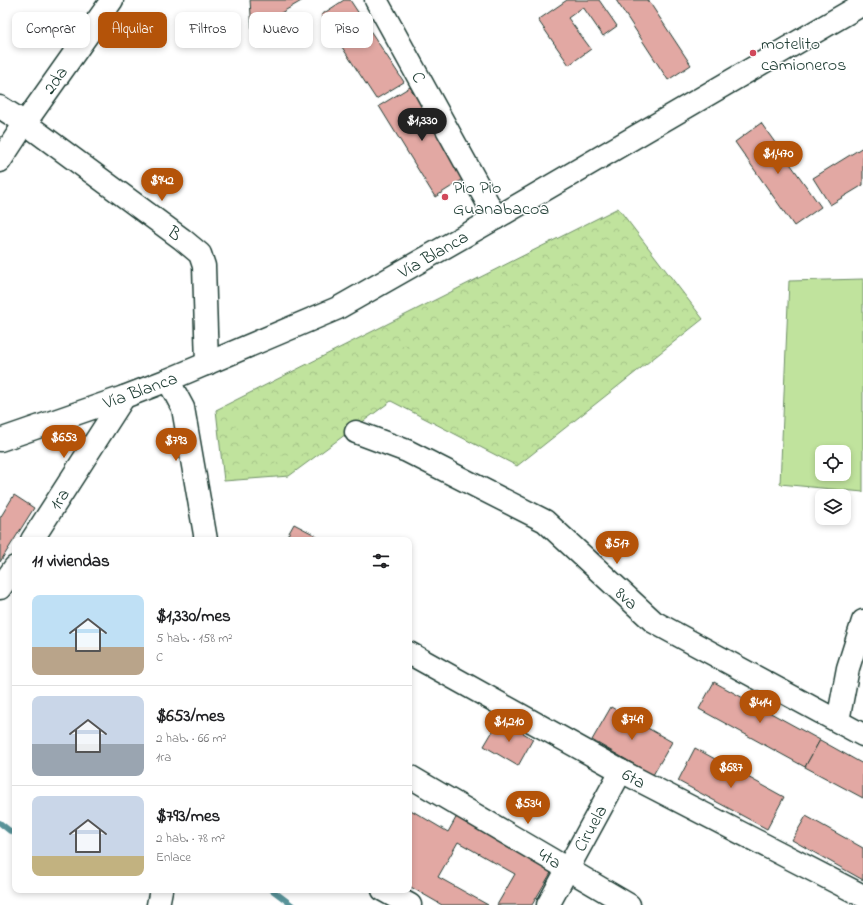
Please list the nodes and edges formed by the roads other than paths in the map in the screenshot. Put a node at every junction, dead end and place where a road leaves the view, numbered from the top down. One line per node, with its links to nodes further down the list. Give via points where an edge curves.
1 (112, 0): 5 (street, 2da)
2 (376, 0): 7 (street, C)
3 (856, 4): 7 (street, Vía Blanca)
4 (0, 106): 5 (street, B)
5 (25, 123): 6 (street, 2da); 8 (street, B, via 200,254 204,266)
6 (0, 161)
7 (496, 218): 8 (street, Vía Blanca, via 338,308)
8 (207, 364): 9 (street, Vía Blanca)
9 (168, 380): 10 (street, Vía Blanca); 14 (street, via 183,408)
10 (124, 397): 12 (street, Vía Blanca); 13 (street, 1ra)
11 (356, 432): 19 (street, 8va, via 407,451 544,521 654,622)
12 (0, 440)
13 (34, 537)
14 (206, 537)
15 (12, 571): 16 (street)
16 (0, 588)
17 (863, 621): 19 (street, via 848,668)
18 (412, 654): 21 (street, 6ta)
19 (838, 721): 20 (street, 8va)
20 (863, 735)
21 (621, 772): 23 (street, Ciruela); 26 (street, 6ta)
22 (412, 778): 23 (street, 4ta)
23 (568, 869): 29 (street, Ciruela); 30 (street, 4ta)
24 (160, 893): 27 (street)
25 (388, 893): 28 (street)
26 (863, 896)
27 (158, 905)
28 (410, 905)
29 (548, 905)
30 (629, 905)

